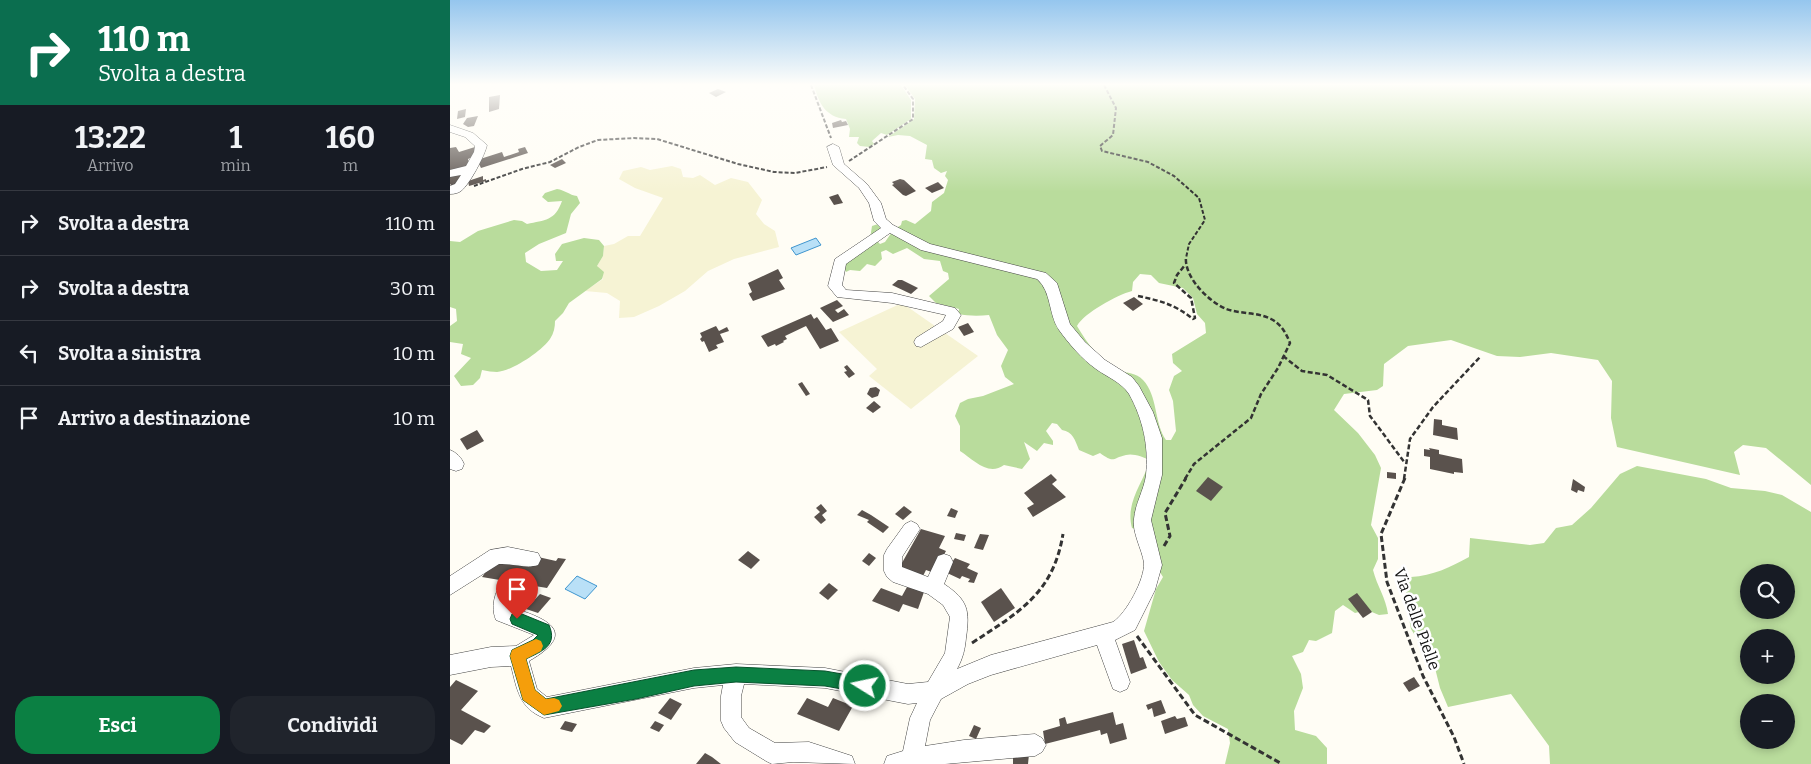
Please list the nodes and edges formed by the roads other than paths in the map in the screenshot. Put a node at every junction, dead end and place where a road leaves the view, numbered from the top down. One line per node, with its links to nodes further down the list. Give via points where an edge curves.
1 (450, 128): 3 (street, via 469,135 481,145)
2 (833, 147): 6 (street, via 838,164 863,186 875,203 880,221)
3 (469, 169): 4 (street); 5 (street, via 460,186)
4 (450, 174)
5 (453, 190)
6 (889, 228): 7 (street, via 840,262 835,286 842,294 911,301 954,314 948,325); 14 (street, via 926,247 1041,276 1050,283 1064,326 1100,364 1127,381 1145,412 1154,438 1154,475 1142,520 1154,565 1146,590 1128,623)
7 (921, 342)
8 (911, 529): 12 (street, via 893,555 893,571)
9 (532, 558): 11 (street, via 496,556)
10 (944, 562): 12 (street)
11 (450, 586)
12 (933, 587): 19 (street, via 950,599 960,616 954,655)
13 (504, 597): 15 (street, via 504,614 544,630 545,638)
14 (1103, 634): 18 (street); 19 (street, via 991,665)
15 (518, 656): 16 (street); 17 (street, via 529,695 544,708 694,678)
16 (450, 664)
17 (736, 674): 19 (street, via 825,678 908,694); 22 (street, via 731,696 731,722 742,735 773,754 813,752)
18 (1120, 682)
19 (934, 692): 21 (street, via 920,718)
20 (1035, 746): 21 (street, via 989,748)
21 (906, 762)
22 (844, 764)

